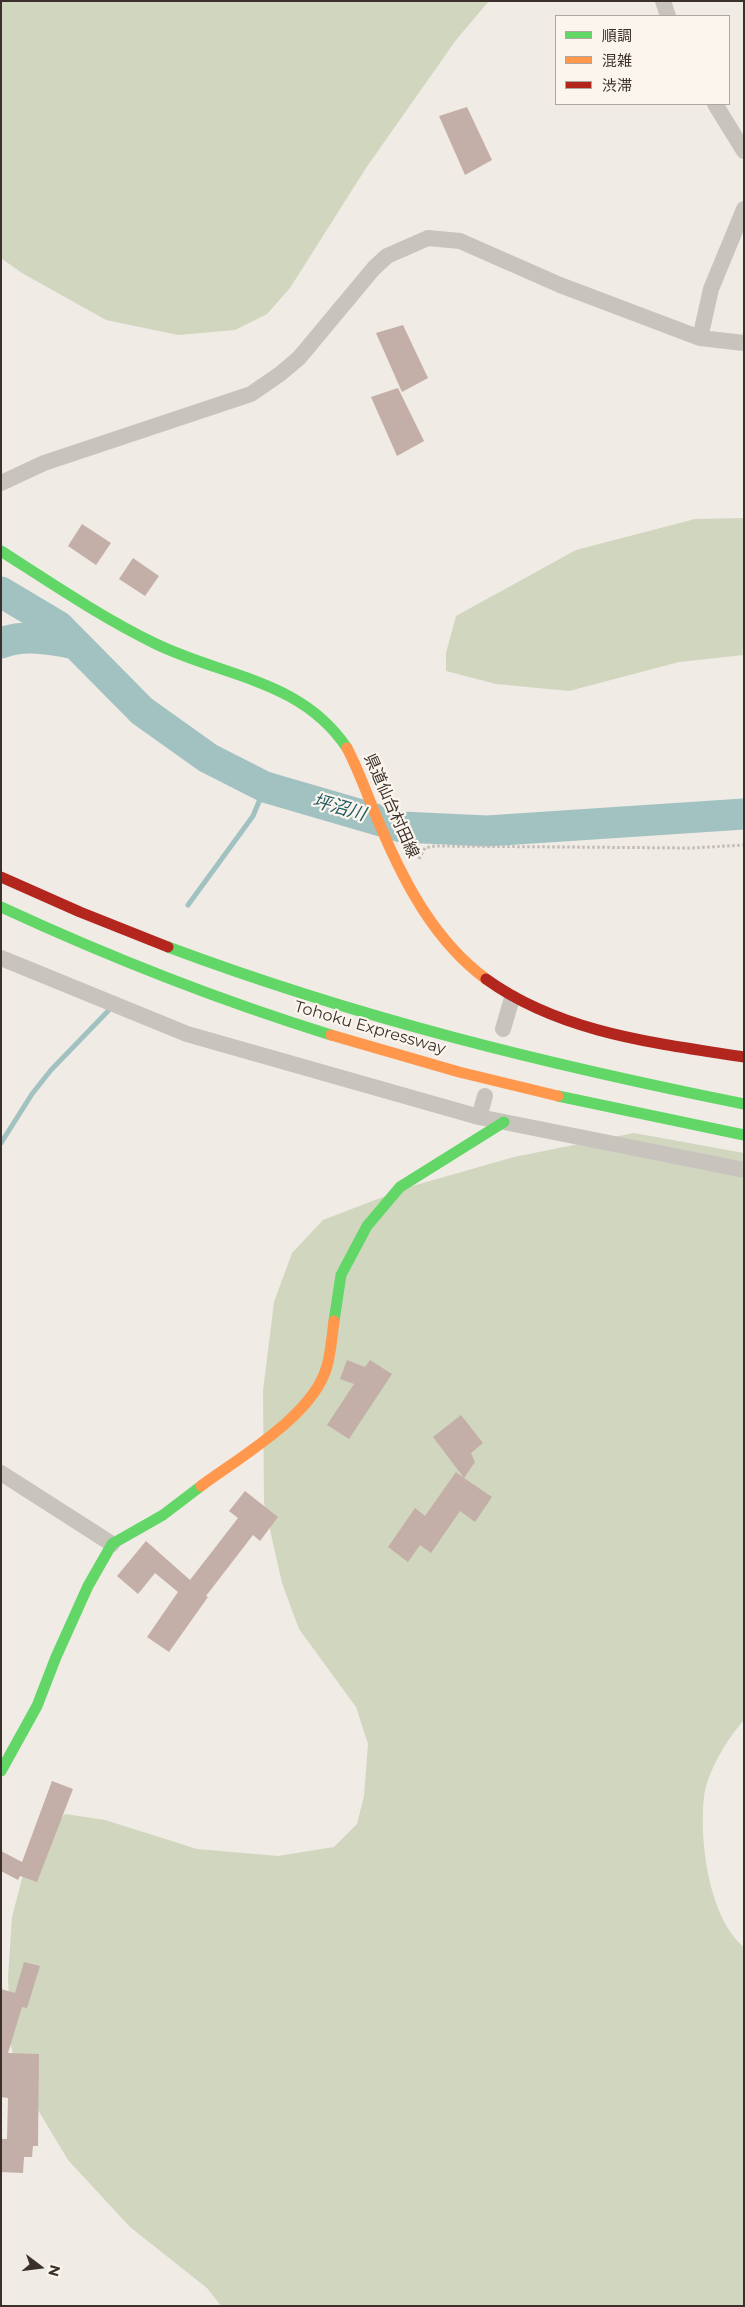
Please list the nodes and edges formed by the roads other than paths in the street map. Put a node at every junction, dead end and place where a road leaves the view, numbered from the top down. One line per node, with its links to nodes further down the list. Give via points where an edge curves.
1 (663, 1): 2 (street)
2 (668, 15)
3 (716, 105): 4 (street)
4 (744, 151)
5 (744, 209): 6 (street, via 711,289)
6 (700, 338): 7 (street); 8 (street, via 560,285 460,241 428,238 387,256 299,358 251,394 44,463)
7 (744, 343)
8 (1, 483)
9 (1, 551): 13 (main road, 県道仙台村田線, via 175,654 278,688 303,702 326,721 357,767 384,835 412,891 441,937 463,960)
10 (1, 877): 17 (main road, Tohoku Expressway, via 220,968 352,1011 584,1071)
11 (1, 907): 20 (main road, Tohoku Expressway, via 116,958 297,1025 552,1095)
12 (1, 958): 18 (street, via 187,1034)
13 (512, 998): 14 (street); 15 (main road, 県道仙台村田線, via 581,1027)
14 (503, 1029)
15 (744, 1057)
16 (485, 1096): 18 (street)
17 (744, 1104)
18 (479, 1117): 19 (street)
19 (504, 1122): 21 (street); 23 (main road, via 400,1188 367,1226 341,1275 327,1367 316,1391 294,1417 164,1515)
20 (744, 1135)
21 (744, 1170)
22 (1, 1474): 23 (street)
23 (112, 1544): 24 (main road, via 88,1586 37,1706)
24 (1, 1771)

